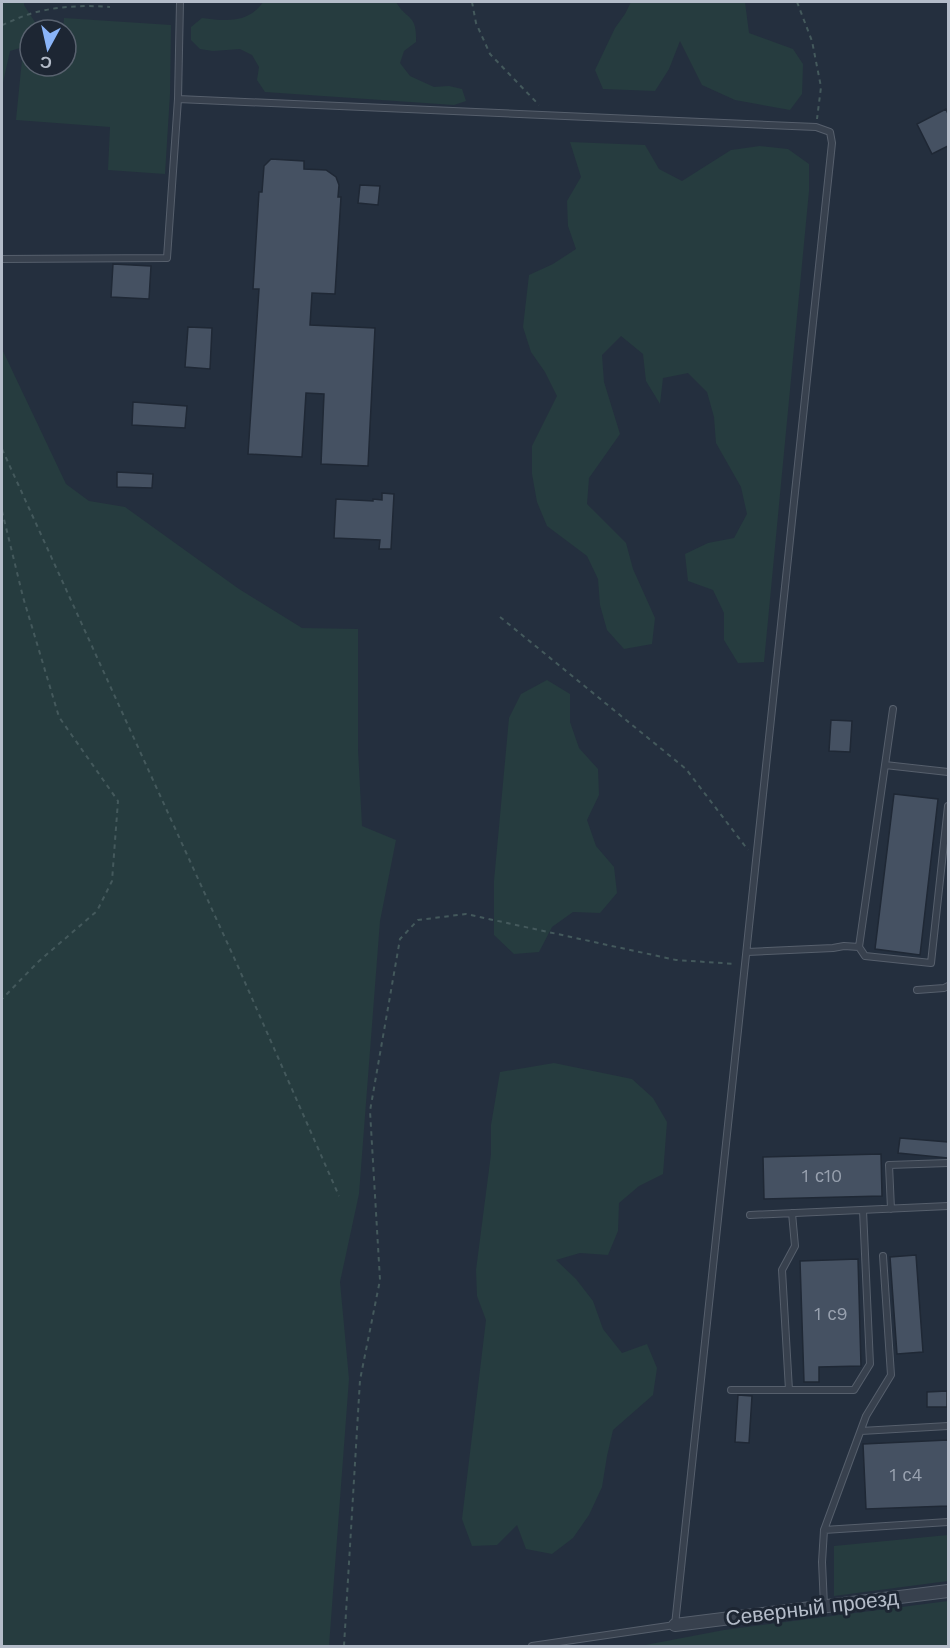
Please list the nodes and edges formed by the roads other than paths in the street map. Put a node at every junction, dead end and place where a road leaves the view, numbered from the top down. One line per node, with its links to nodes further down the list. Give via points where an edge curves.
1 (177, 6): 2 (lane)
2 (178, 99): 3 (lane, via 167,258); 9 (lane, via 816,127 830,132 832,143)
3 (2, 259)
4 (892, 709): 5 (lane)
5 (885, 765): 6 (lane); 8 (lane)
6 (948, 772)
7 (948, 806): 8 (lane, via 930,963 865,956)
8 (859, 947): 9 (lane)
9 (747, 952): 27 (lane)
10 (948, 986): 11 (lane)
11 (917, 990)
12 (948, 1163): 14 (lane, via 889,1165)
13 (948, 1206): 14 (lane)
14 (891, 1209): 15 (lane)
15 (863, 1210): 16 (lane); 20 (lane, via 870,1364 854,1390)
16 (792, 1213): 17 (lane); 20 (lane, via 795,1246 782,1270)
17 (750, 1215)
18 (883, 1256): 22 (lane, via 891,1375)
19 (731, 1390): 20 (lane)
20 (789, 1390)
21 (948, 1426): 22 (lane)
22 (861, 1431): 24 (lane)
23 (948, 1522): 24 (lane)
24 (824, 1530): 26 (lane)
25 (948, 1591): 26 (street, Северный проезд)
26 (824, 1606): 27 (street, Северный проезд)
27 (675, 1625): 28 (lane)
28 (532, 1647)

